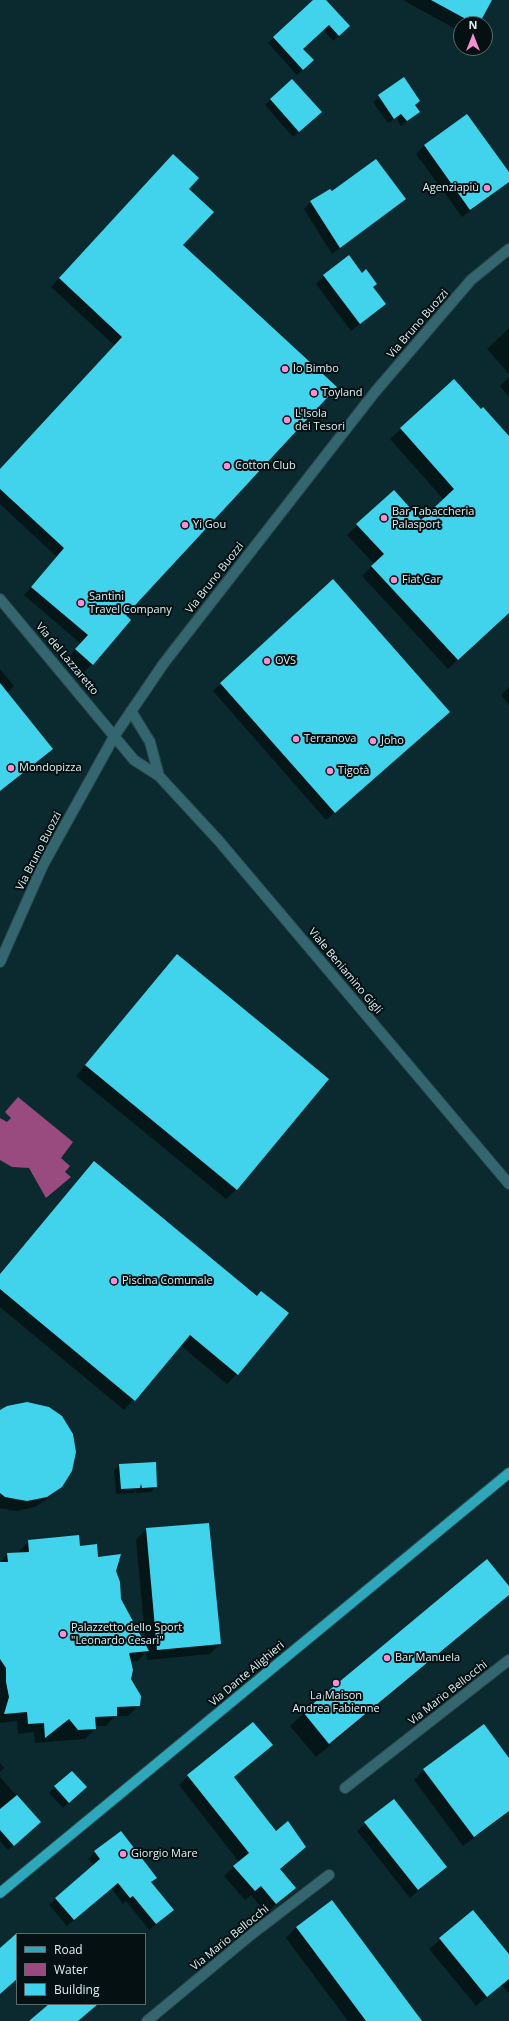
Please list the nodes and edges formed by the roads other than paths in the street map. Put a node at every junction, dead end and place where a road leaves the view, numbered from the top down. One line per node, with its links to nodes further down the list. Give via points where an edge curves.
1 (509, 249): 3 (street, Via Bruno Buozzi, via 471,280 375,392 169,658)
2 (0, 599): 4 (street, Via del Lazzaretto)
3 (132, 711): 4 (street, Via Bruno Buozzi); 5 (street, Viale Beniamino Gigli, via 150,742)
4 (115, 735): 5 (street, Viale Beniamino Gigli, via 134,760); 6 (street, Via Bruno Buozzi, via 43,865)
5 (159, 776): 7 (street, Viale Beniamino Gigli, via 219,841)
6 (0, 962)
7 (509, 1184)
8 (509, 1473): 12 (main road, Via Dante Alighieri)
9 (509, 1660): 10 (street, Via Mario Bellocchi)
10 (345, 1788)
11 (329, 1875): 13 (street, Via Mario Bellocchi, via 252,1934)
12 (0, 1893)
13 (147, 2021)

